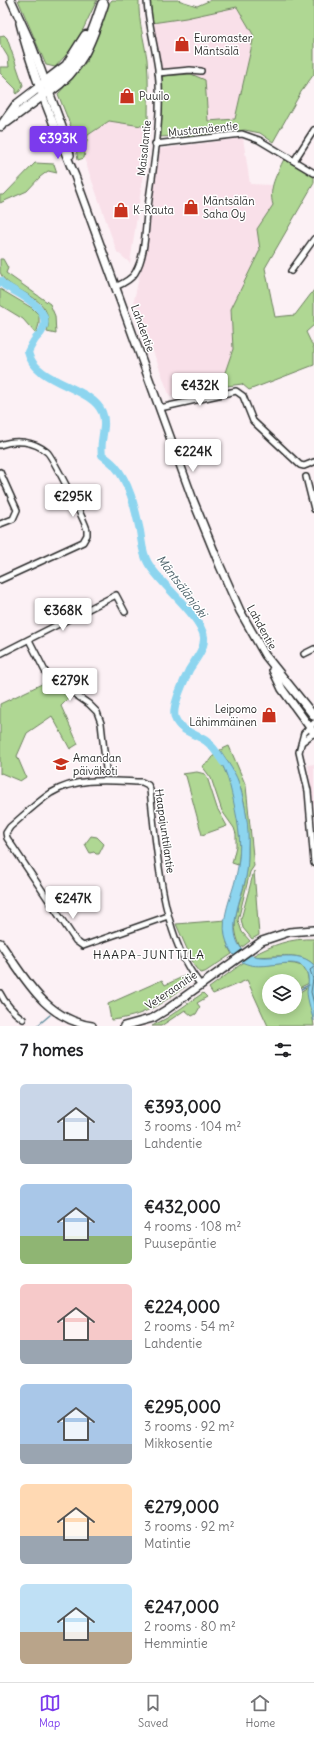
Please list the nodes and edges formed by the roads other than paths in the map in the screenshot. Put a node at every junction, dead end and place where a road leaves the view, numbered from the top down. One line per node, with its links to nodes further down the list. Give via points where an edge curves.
1 (11, 0): 6 (main road, Lahdentie, via 32,46)
2 (148, 0): 5 (street, Maisalantie)
3 (104, 2): 6 (highway, via 67,66)
4 (201, 71): 5 (street)
5 (158, 73): 9 (street, Maisalantie, via 159,102)
6 (45, 88): 7 (main road); 14 (main road, Lahdentie, via 65,135 75,176)
7 (0, 126)
8 (314, 130): 10 (street)
9 (155, 144): 10 (street, Mustamäentie, via 242,134 259,140); 14 (street, Maisalantie, via 140,261 134,275)
10 (294, 161): 11 (street, Mustamäentie)
11 (314, 173)
12 (314, 239): 13 (street)
13 (291, 271)
14 (116, 287): 15 (main road, Lahdentie)
15 (160, 408): 17 (street, via 236,391 243,396 253,421 300,465); 28 (main road, Lahdentie, via 220,566 250,630)
16 (0, 445): 22 (street, via 14,440 30,444 49,454 87,530 83,542)
17 (314, 462)
18 (0, 472): 21 (street, via 17,510 13,519)
19 (306, 477): 20 (street)
20 (314, 509)
21 (0, 524)
22 (0, 580)
23 (125, 612): 24 (street, via 116,596)
24 (29, 640): 26 (street); 31 (street, via 47,675 89,704 99,716)
25 (314, 649): 27 (street)
26 (0, 654)
27 (304, 654)
28 (270, 662): 29 (main road, Lahdentie); 30 (main road, Lahdentie, via 282,689)
29 (314, 716)
30 (313, 730): 32 (street, via 302,742 299,752 308,791)
31 (106, 769)
32 (314, 863)
33 (168, 916): 33 (street, Haapajunttilantie, via 148,785 142,782 94,780 59,789 10,827 6,833 72,934 83,946); 37 (street, Haapajunttilantie, via 187,965)
34 (314, 930): 37 (main road, Veteraanitie, via 289,932 262,941)
35 (0, 942): 36 (main road)
36 (2, 950): 40 (main road, via 44,1003)
37 (200, 984): 42 (main road, Veteraanitie, via 153,1018)
38 (0, 993): 39 (street, via 12,1011)
39 (23, 1019)
40 (77, 1024): 41 (main road)
41 (92, 1026)
42 (124, 1026)

